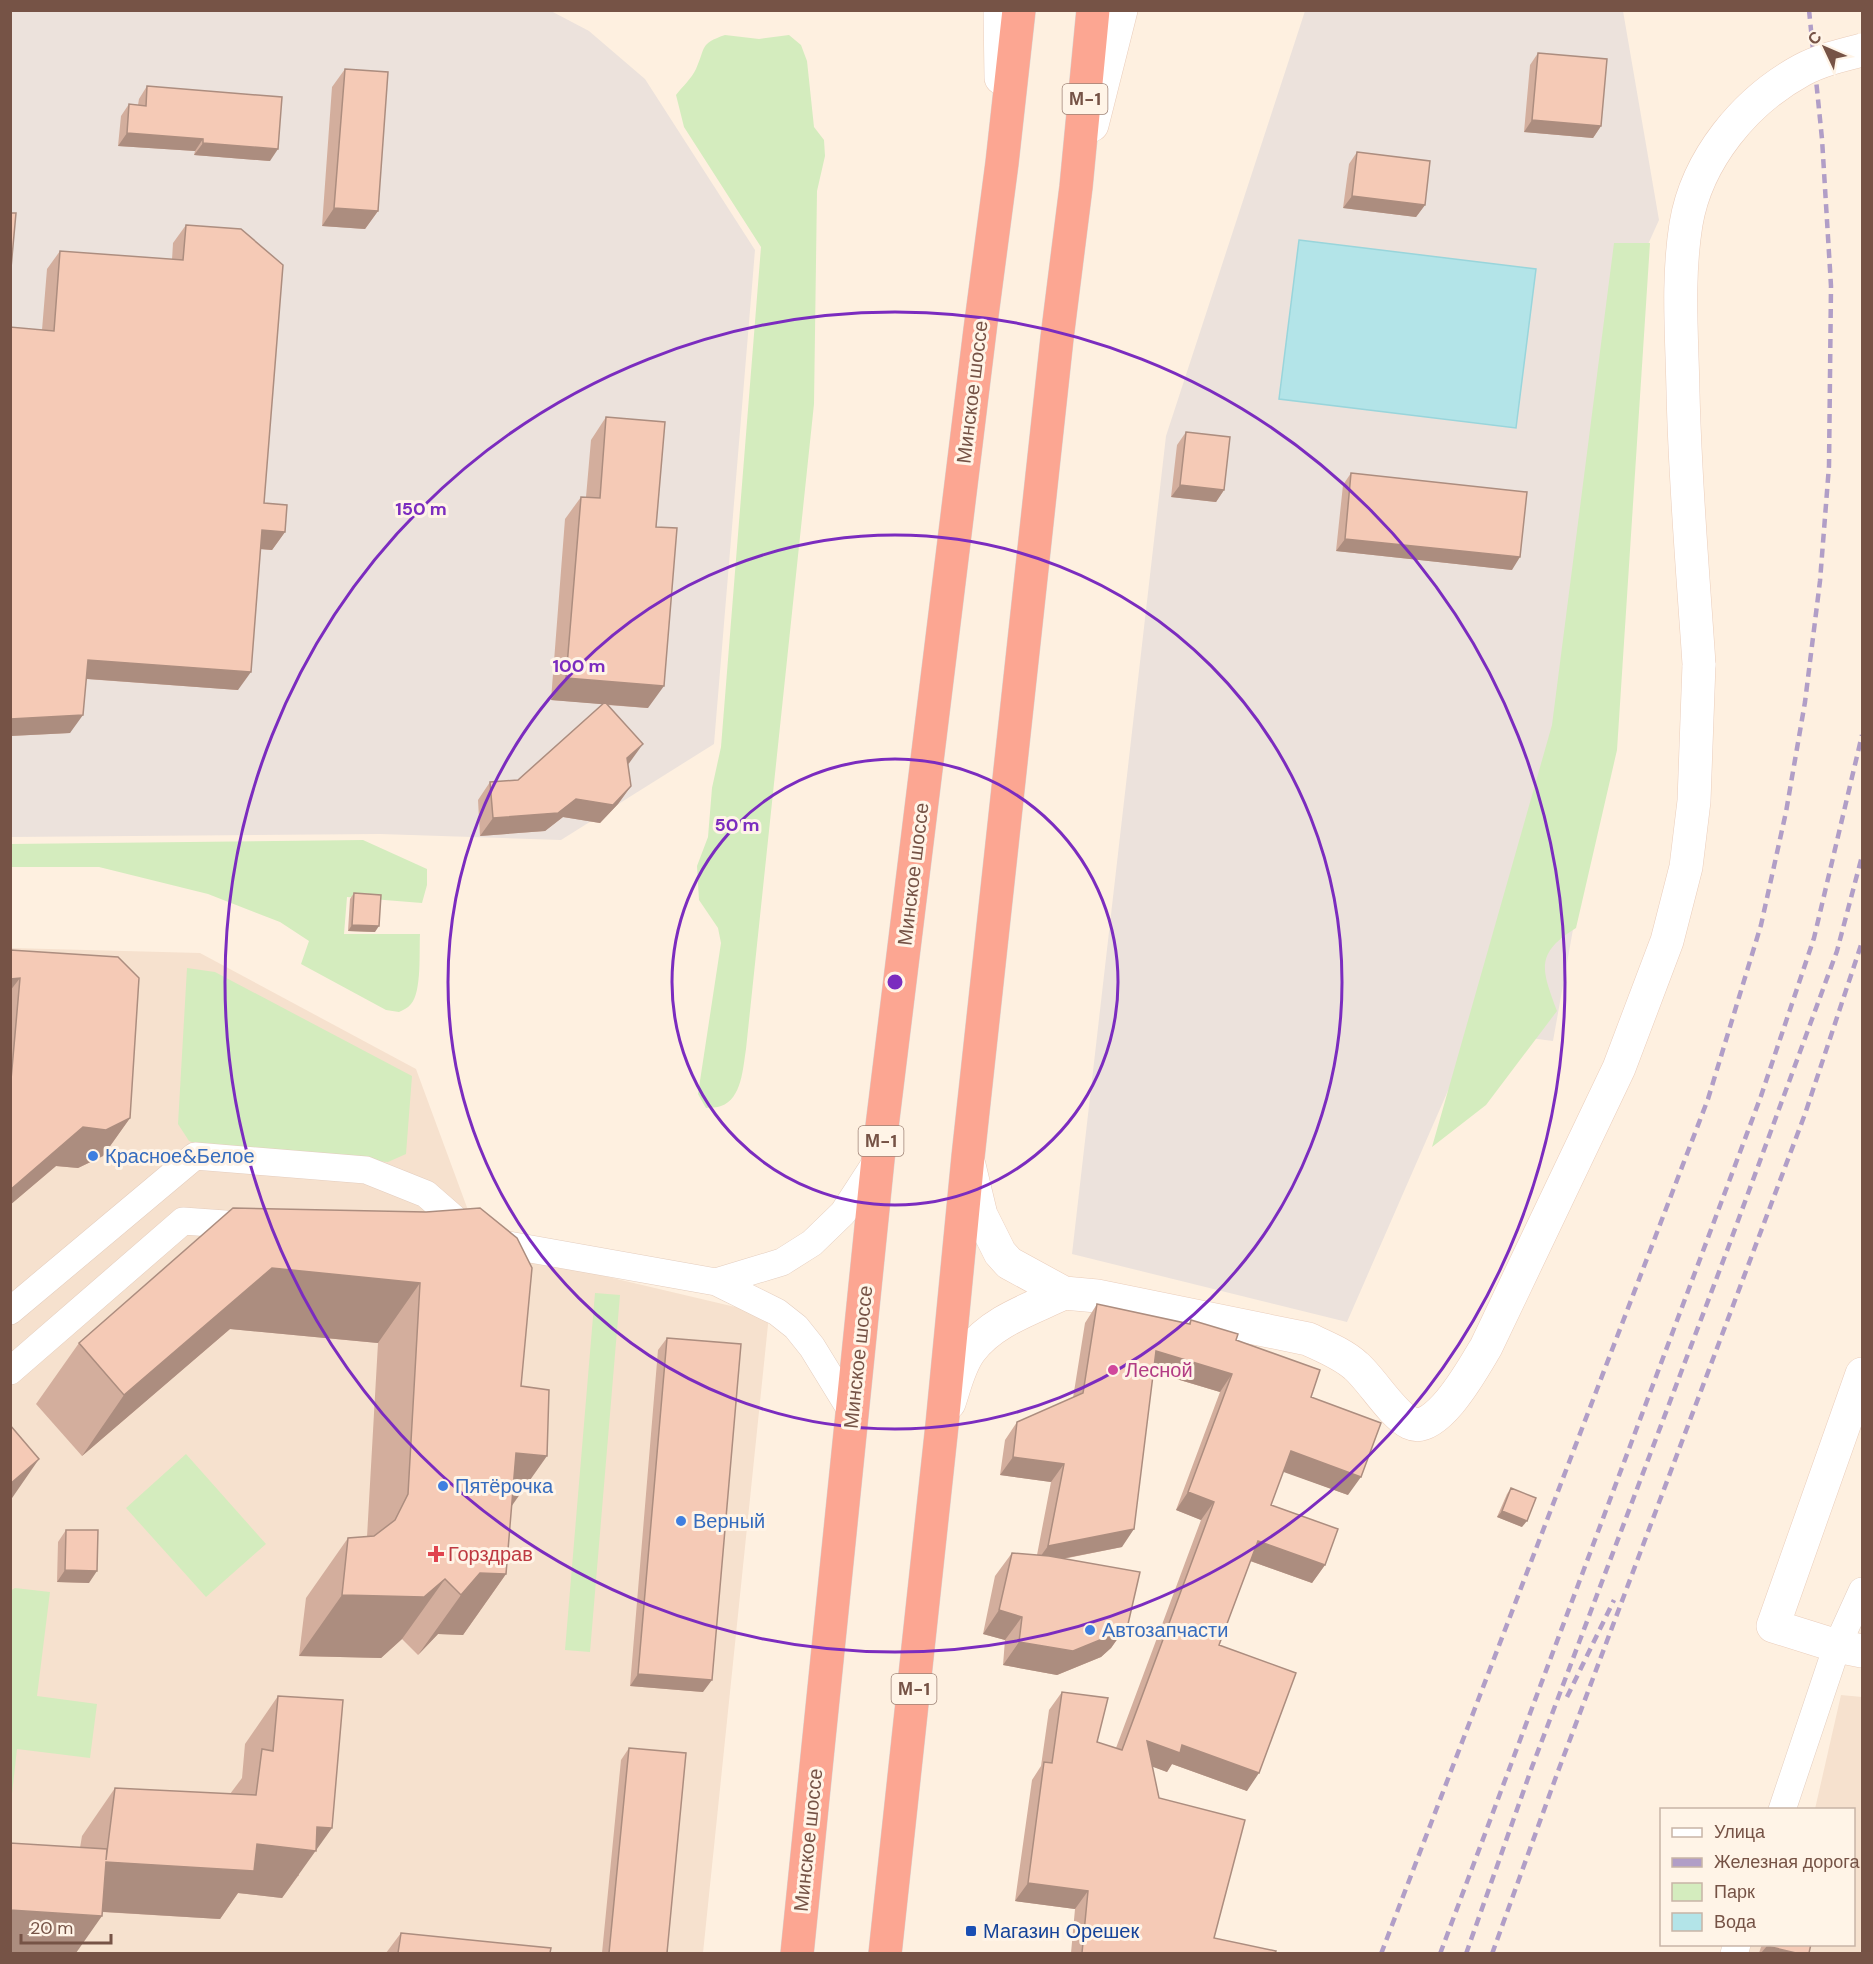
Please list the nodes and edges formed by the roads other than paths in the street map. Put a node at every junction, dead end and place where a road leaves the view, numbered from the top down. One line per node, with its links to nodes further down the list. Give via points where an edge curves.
1 (1000, 10): 6 (street)
2 (1019, 10): 6 (highway, Минское шоссе / М-1)
3 (1093, 10): 7 (highway, М-1)
4 (1121, 10): 7 (street)
5 (1863, 50): 14 (street, bridge, via 1803,70 1749,108 1727,133 1695,191 1686,224 1680,289 1684,429 1699,664 1694,801 1686,867 1667,941 1619,1068 1486,1347 1460,1391 1421,1424 1411,1424 1355,1365 1308,1339 1097,1296)
6 (1002, 164): 9 (highway, Минское шоссе / М-1)
7 (1076, 187): 8 (highway, М-1)
8 (968, 1157): 14 (street, via 981,1215 1000,1253 1019,1270); 19 (highway, М-1)
9 (878, 1159): 13 (street, via 843,1213 812,1243 782,1262); 18 (highway, Минское шоссе / М-1)
10 (278, 1228): 16 (street, via 183,1221)
11 (435, 1239): 12 (street)
12 (478, 1240): 13 (street); 15 (street, via 426,1194 366,1170 195,1156)
13 (716, 1282): 18 (street, via 777,1312 796,1327)
14 (1064, 1293): 19 (street, via 995,1326 983,1336 959,1372)
15 (10, 1311)
16 (10, 1371)
17 (1863, 1374): 21 (street, via 1773,1626)
18 (852, 1412): 23 (highway, Минское шоссе / М-1)
19 (942, 1425): 24 (highway, М-1)
20 (1863, 1591): 21 (street)
21 (1850, 1649): 22 (street)
22 (1782, 1808)
23 (797, 1953)
24 (885, 1953)

